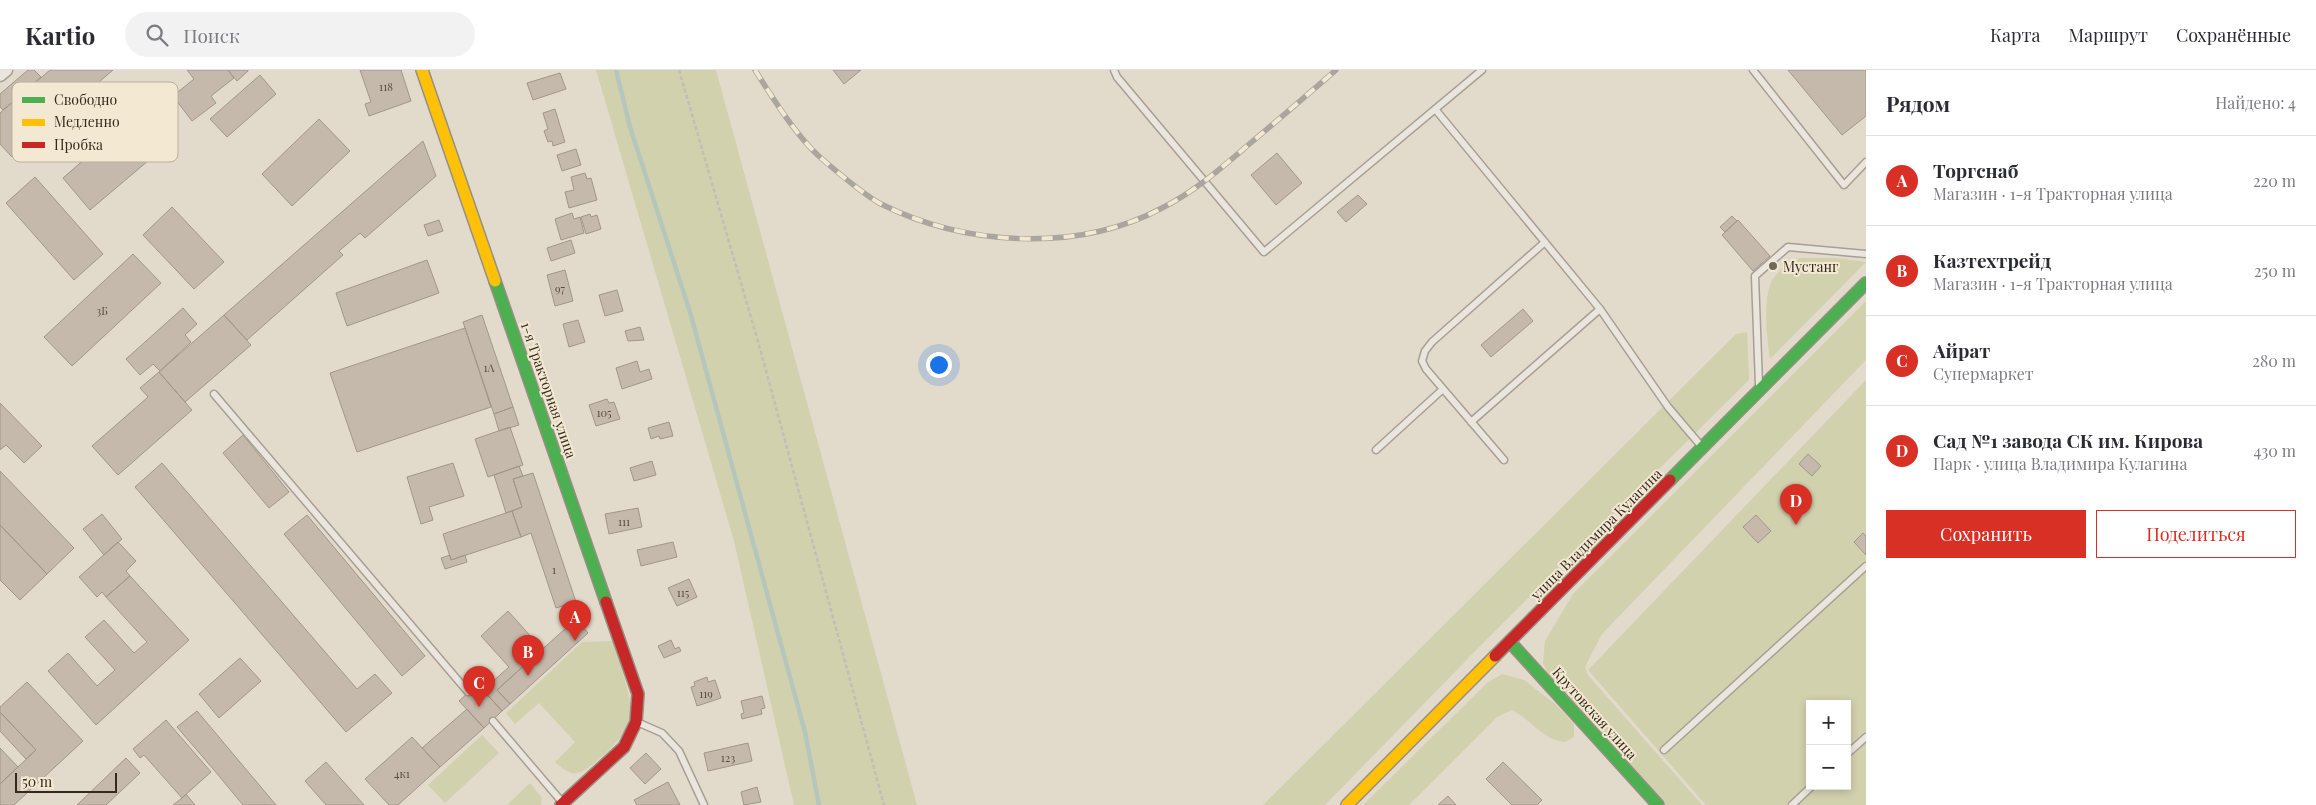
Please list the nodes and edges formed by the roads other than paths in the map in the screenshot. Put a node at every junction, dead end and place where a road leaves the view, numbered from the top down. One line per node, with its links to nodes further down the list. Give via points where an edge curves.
1 (6, 70): 6 (street)
2 (422, 70): 24 (street, 1-я Тракторная улица, via 638,694)
3 (1114, 70): 7 (lane, via 1117,78 1264,252)
4 (1482, 70): 7 (lane)
5 (1753, 70): 8 (lane, via 1844,185)
6 (0, 75)
7 (1435, 109): 9 (lane)
8 (1866, 162)
9 (1545, 242): 12 (lane); 13 (lane, via 1425,351 1422,361)
10 (1866, 254): 14 (lane, via 1788,247 1755,276)
11 (1866, 283): 14 (street, улица Владимира Кулагина)
12 (1600, 309): 16 (lane); 17 (lane, via 1668,407)
13 (1442, 388): 16 (lane); 18 (lane)
14 (1759, 391): 17 (street, улица Владимира Кулагина)
15 (214, 394): 22 (lane)
16 (1471, 422): 19 (lane)
17 (1703, 448): 21 (street, улица Владимира Кулагина)
18 (1376, 450)
19 (1504, 460)
20 (1866, 566): 26 (lane)
21 (1510, 642): 31 (street, улица Владимира Кулагина); 32 (street, Крутовская улица)
22 (468, 692)
23 (493, 721): 29 (lane)
24 (636, 722): 29 (street, via 624,747); 30 (lane, via 662,733 680,750)
25 (1866, 737): 27 (lane)
26 (1664, 750)
27 (1851, 750)
28 (1808, 790): 33 (lane)
29 (563, 804)
30 (704, 805)
31 (1347, 805)
32 (1658, 805)
33 (1792, 805)

